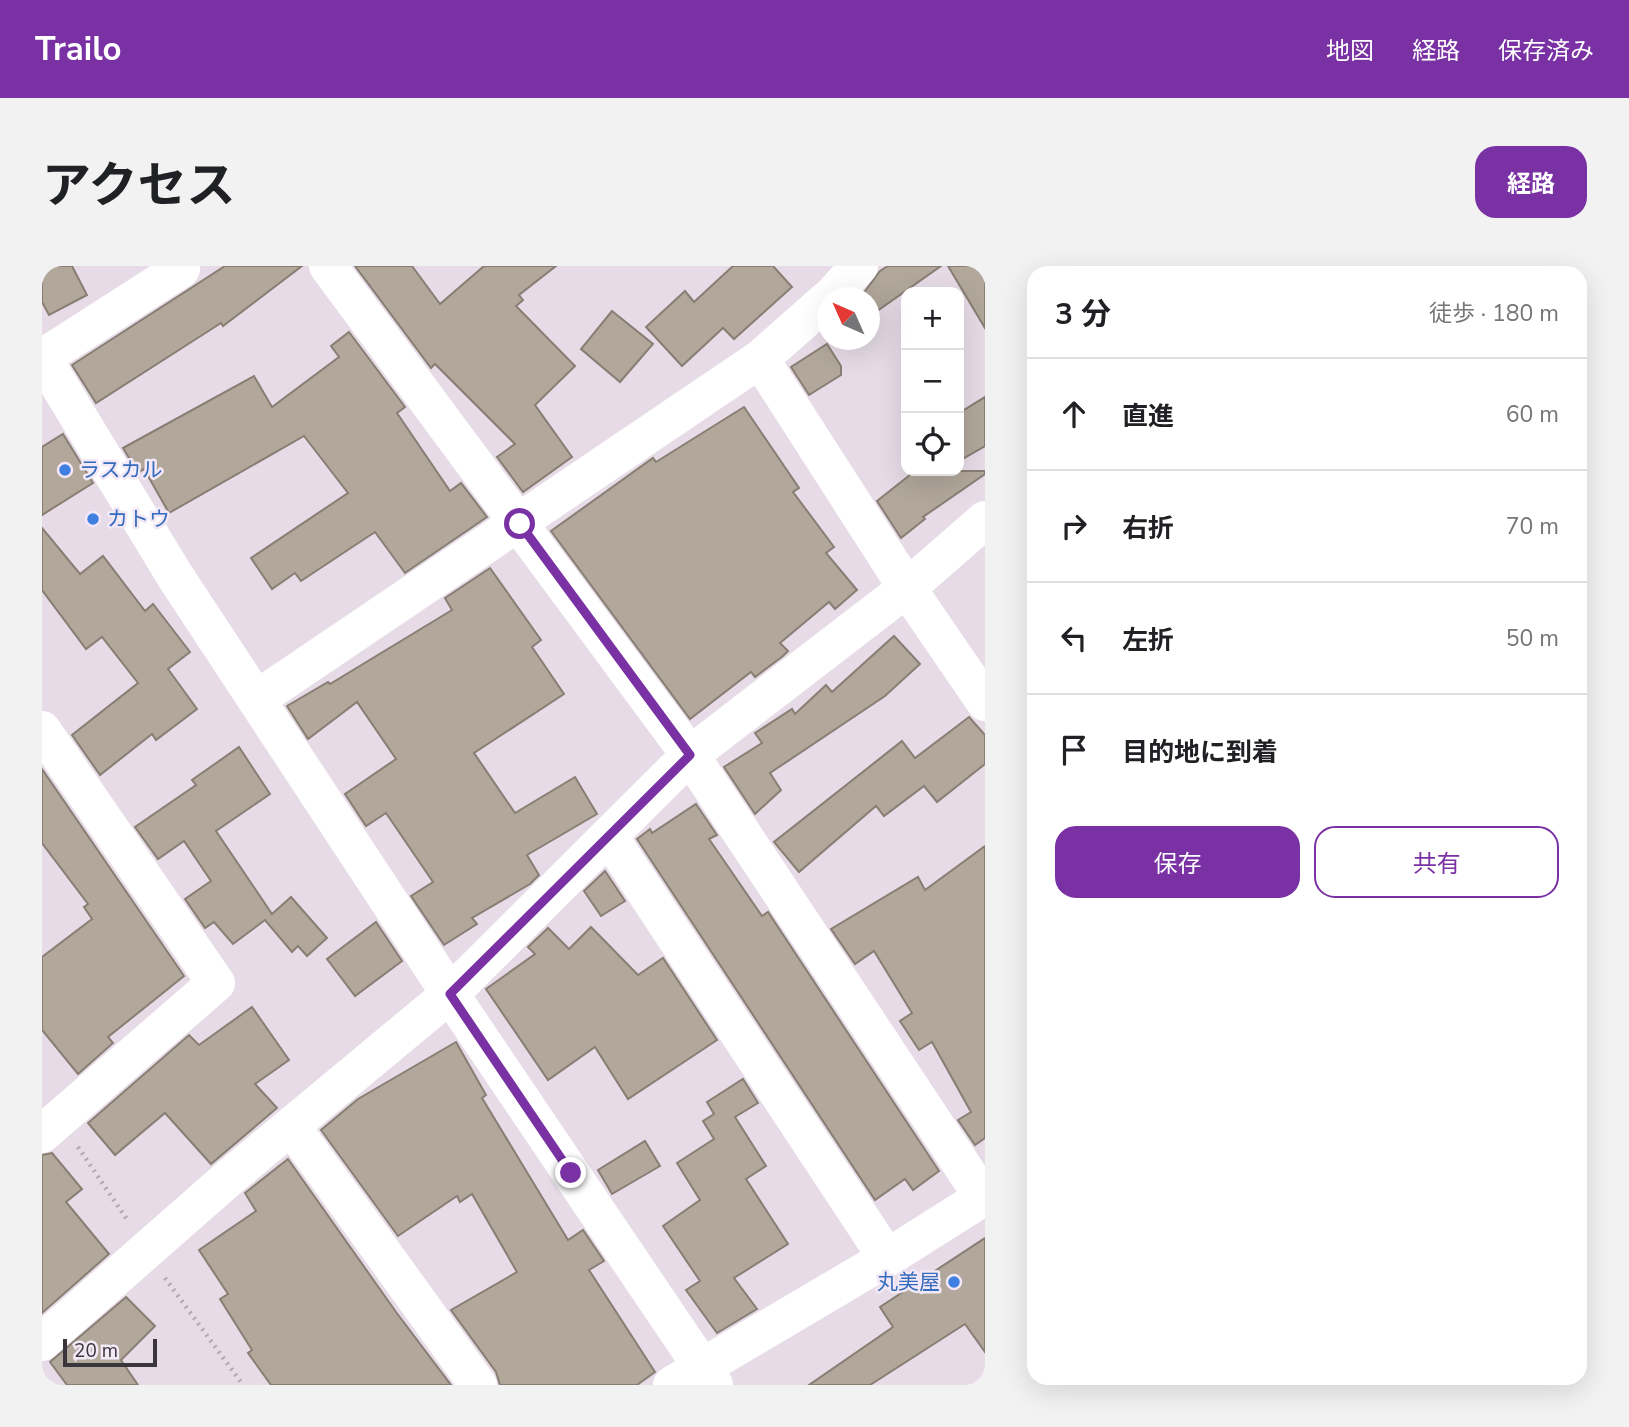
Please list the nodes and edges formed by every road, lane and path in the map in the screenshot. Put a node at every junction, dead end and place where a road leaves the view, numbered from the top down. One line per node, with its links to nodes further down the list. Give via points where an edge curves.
1 (179, 266): 6 (street, via 181,269)
2 (328, 266): 9 (street)
3 (859, 266): 4 (street)
4 (839, 287)
5 (817, 309): 7 (street)
6 (42, 358): 11 (street, via 175,576)
7 (760, 359): 9 (street); 10 (street)
8 (985, 520): 10 (street)
9 (520, 524): 11 (street); 14 (street)
10 (906, 588): 12 (street); 14 (street)
11 (257, 699): 16 (street)
12 (985, 702)
13 (42, 730): 18 (street, via 216,983)
14 (690, 755): 15 (street); 19 (street)
15 (610, 838): 16 (street); 20 (street)
16 (450, 994): 17 (street); 22 (street)
17 (292, 1127): 21 (street); 23 (street)
18 (42, 1134)
19 (984, 1197): 20 (street)
20 (887, 1258): 22 (street)
21 (48, 1325)
22 (696, 1379)
23 (478, 1385)

